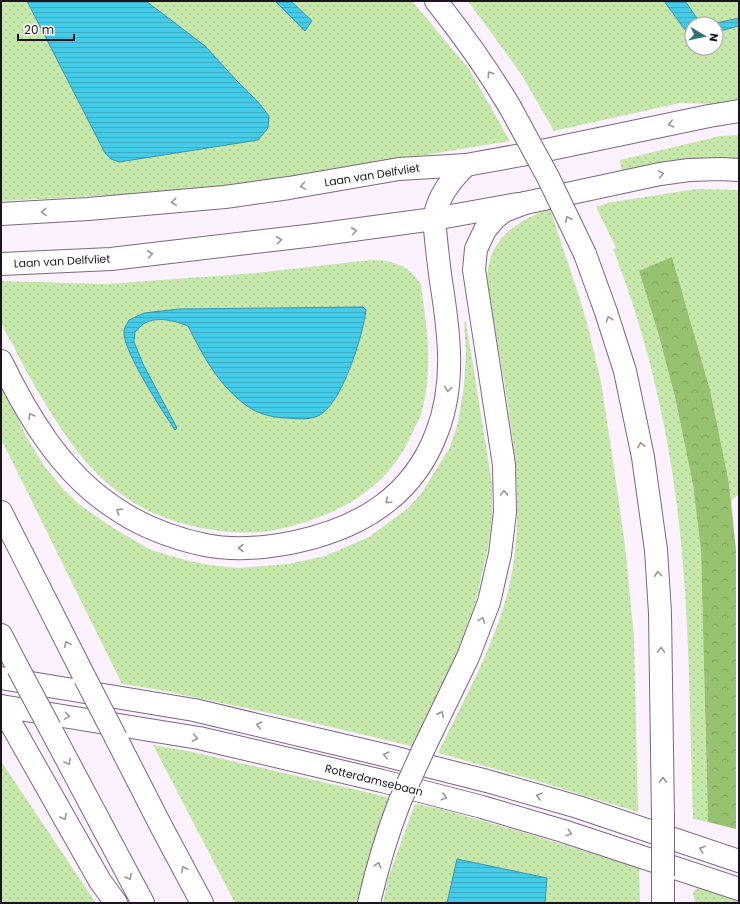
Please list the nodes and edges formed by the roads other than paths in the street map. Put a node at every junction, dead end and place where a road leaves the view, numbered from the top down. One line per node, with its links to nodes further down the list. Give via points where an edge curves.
1 (436, 1): 20 (main road, one-way to 1, bridge, via 660,613 656,550 644,465 625,371 585,254 548,177 493,78)
2 (739, 111): 3 (main road, Laan van Delfvliet, one-way to 3)
3 (466, 165): 6 (main road, Laan van Delfvliet, one-way to 6, via 399,169 225,197); 7 (main road, via 451,179 442,193)
4 (739, 170): 5 (main road, Laan van Delfvliet, one-way to 4, via 660,174 689,170)
5 (525, 203): 7 (main road, Laan van Delfvliet); 19 (main road, one-way to 5, bridge, via 387,834 424,748 468,657 489,602 500,554 505,512 504,465 474,270 476,249 485,230 504,211)
6 (1, 214)
7 (434, 219): 8 (main road, Laan van Delfvliet, one-way to 7, via 111,259 315,236); 9 (main road, one-way to 9, via 449,331 449,383 445,409 437,433 414,475 383,506 343,529 280,545 223,548 180,539 136,522 88,488 48,443)
8 (1, 264)
9 (1, 361)
10 (1, 512): 18 (main road, one-way to 10, bridge)
11 (1, 635): 12 (main road)
12 (10, 673): 14 (main road, one-way to 12, via 578,807 487,781 194,710); 17 (main road, one-way to 17, bridge, via 50,728)
13 (4, 711): 15 (main road, Rotterdamsebaan, one-way to 15, via 199,738 382,781 482,807); 16 (main road, one-way to 16, via 100,881)
14 (739, 861)
15 (739, 889)
16 (116, 903)
17 (143, 903)
18 (202, 903)
19 (369, 903)
20 (663, 903)

